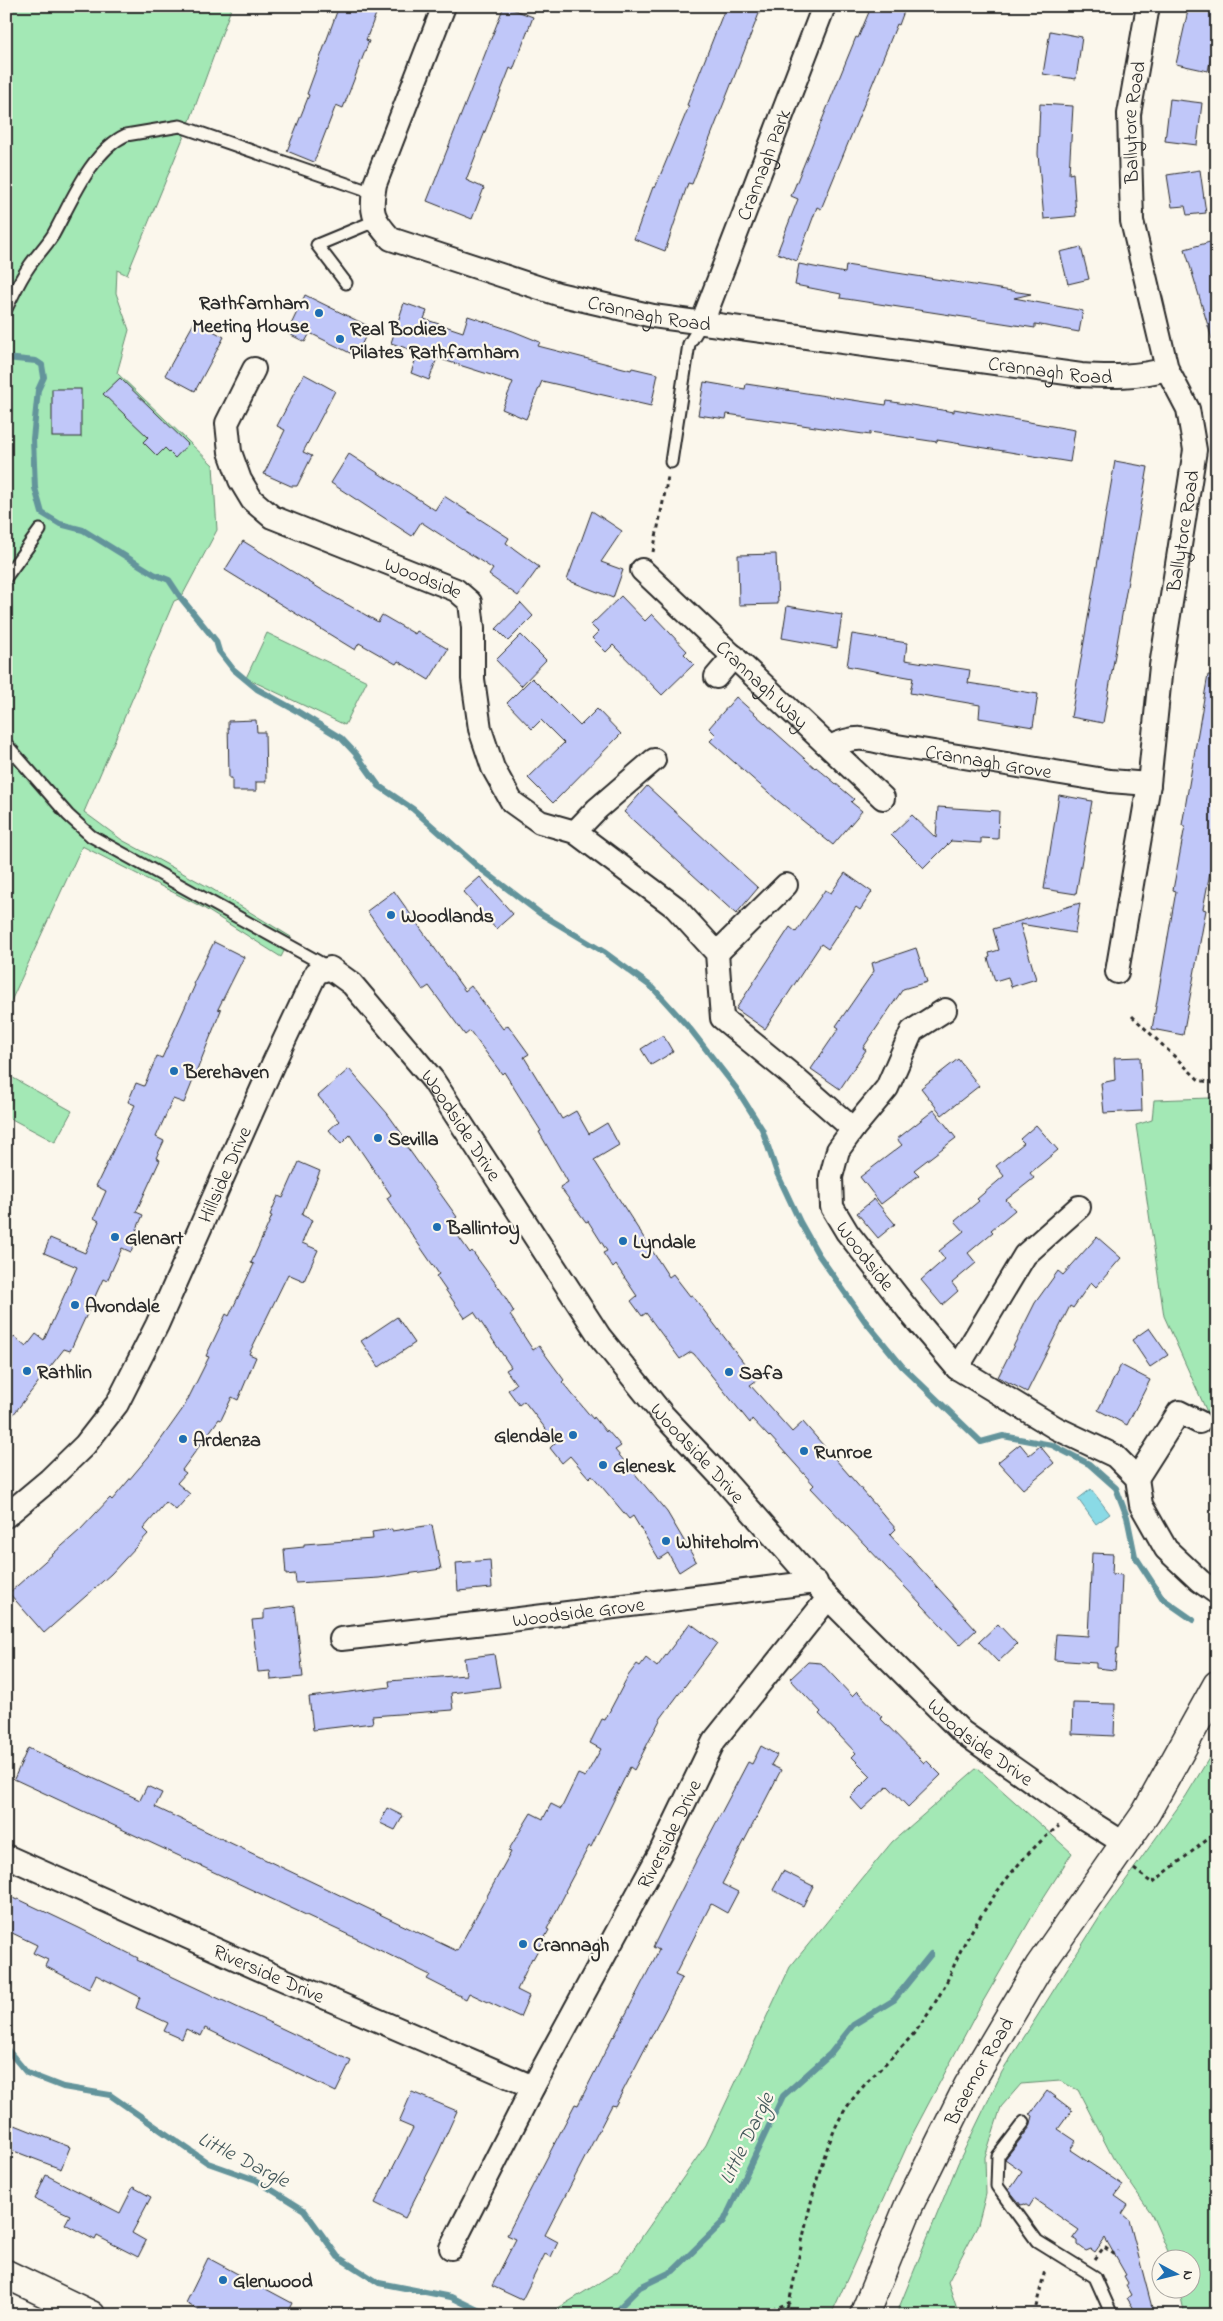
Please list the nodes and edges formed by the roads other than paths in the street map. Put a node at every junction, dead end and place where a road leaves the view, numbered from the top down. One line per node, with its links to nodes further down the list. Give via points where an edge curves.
1 (444, 6): 4 (street, via 374,184)
2 (824, 6): 8 (street, Crannagh Park)
3 (1148, 6): 10 (street, Ballytore Road, via 1129,114 1132,220)
4 (373, 194): 5 (street); 7 (lane, via 180,126 126,135 108,148 80,182 51,237 29,267)
5 (375, 221): 6 (lane, via 317,246); 8 (street, Crannagh Road, via 391,239 558,294 653,316)
6 (346, 283)
7 (6, 309)
8 (702, 323): 10 (street, Crannagh Road, via 1081,375 1143,376); 11 (lane, via 690,344)
9 (254, 369): 22 (street, Woodside, via 227,423 230,452 240,480 252,500 272,517 456,590 470,602 474,628 473,679 480,730 493,768 512,802 540,822)
10 (1166, 369): 20 (street, Ballytore Road, via 1188,409 1195,450 1161,666)
11 (671, 462)
12 (40, 530): 14 (lane)
13 (648, 562): 15 (street, Crannagh Way)
14 (6, 577)
15 (734, 656): 16 (street); 18 (street, Crannagh Way)
16 (716, 677)
17 (6, 744): 25 (lane, via 68,815 92,836)
18 (830, 746): 20 (street, Crannagh Grove, via 845,740 866,738 891,745 1110,781); 21 (street, Crannagh Way)
19 (654, 760): 22 (street)
20 (1149, 784): 26 (street, Ballytore Road)
21 (883, 798)
22 (575, 832): 24 (street, Woodside, via 675,907)
23 (786, 885): 24 (street)
24 (717, 954): 28 (street, via 722,1018)
25 (330, 968): 33 (street, Hillside Drive, via 316,973 157,1325 117,1404 85,1445); 34 (street, Woodside Drive, via 352,984 433,1080 600,1337 663,1415)
26 (1117, 972)
27 (945, 1010): 28 (street, Woodside, via 912,1031 887,1088)
28 (853, 1129): 30 (street, Woodside, via 838,1150 831,1177 832,1207 847,1232)
29 (1079, 1207): 30 (street, via 1025,1255)
30 (957, 1368): 32 (street, Woodside, via 1056,1428 1115,1456)
31 (1199, 1422): 32 (street, via 1180,1412)
32 (1137, 1478): 35 (street, via 1141,1505 1166,1549)
33 (6, 1516)
34 (822, 1590): 36 (street, Woodside Grove); 39 (street, Woodside Drive, via 962,1732 1087,1820); 40 (street, Riverside Drive, via 714,1741 660,1853)
35 (1217, 1593)
36 (341, 1639)
37 (1217, 1685): 39 (main road, Braemor Road, via 1146,1813)
38 (6, 1856): 40 (street, Riverside Drive)
39 (1128, 1856): 45 (main road, Braemor Road, via 1040,1965 968,2086 909,2205)
40 (533, 2087): 42 (street, Riverside Drive)
41 (1024, 2122): 46 (lane, via 998,2156 997,2186 1037,2241 1095,2277)
42 (451, 2248)
43 (6, 2274): 44 (main road)
44 (91, 2315)
45 (864, 2315)
46 (1112, 2315)

